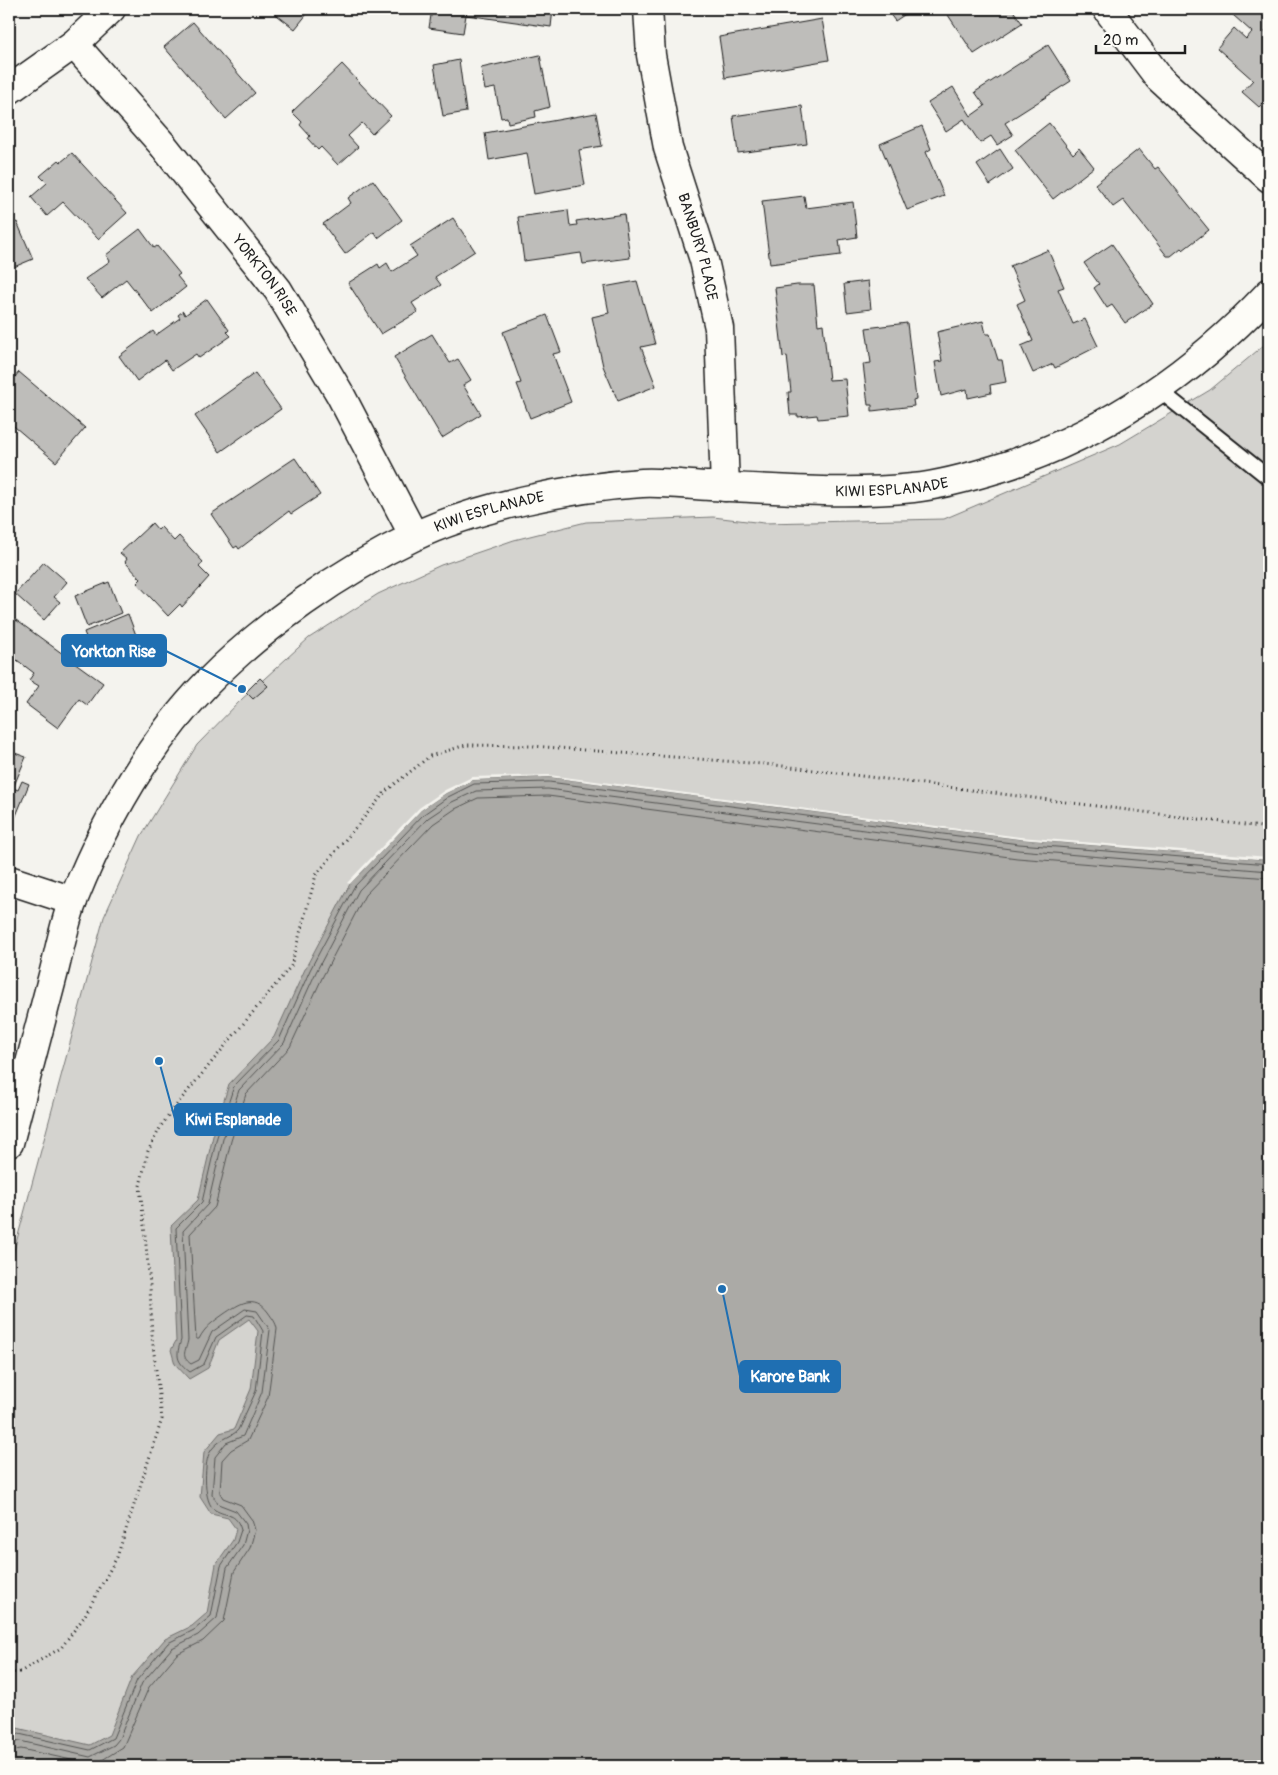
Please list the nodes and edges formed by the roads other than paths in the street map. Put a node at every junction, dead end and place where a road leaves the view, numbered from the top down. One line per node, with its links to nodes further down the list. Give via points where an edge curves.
1 (111, 9): 4 (street)
2 (648, 9): 10 (street, BANBURY PLACE, via 651,54 668,148 704,260 719,328)
3 (1107, 9): 6 (street, via 1159,78)
4 (74, 44): 5 (street); 11 (street, YORKTON RISE, via 162,144 278,290 340,394)
5 (9, 90)
6 (1269, 178)
7 (1269, 294): 8 (street, KIWI ESPLANADE, via 1224,337)
8 (1159, 390): 9 (lane); 10 (street, KIWI ESPLANADE, via 1101,426 1034,456 973,476 914,488 788,490)
9 (1269, 478)
10 (724, 486): 11 (street, KIWI ESPLANADE, via 644,482 566,492 489,509)
11 (414, 536): 13 (street, KIWI ESPLANADE, via 296,607 207,684 165,733 134,779 102,837)
12 (9, 880): 13 (street)
13 (73, 901): 14 (street, KIWI ESPLANADE)
14 (9, 1143)

